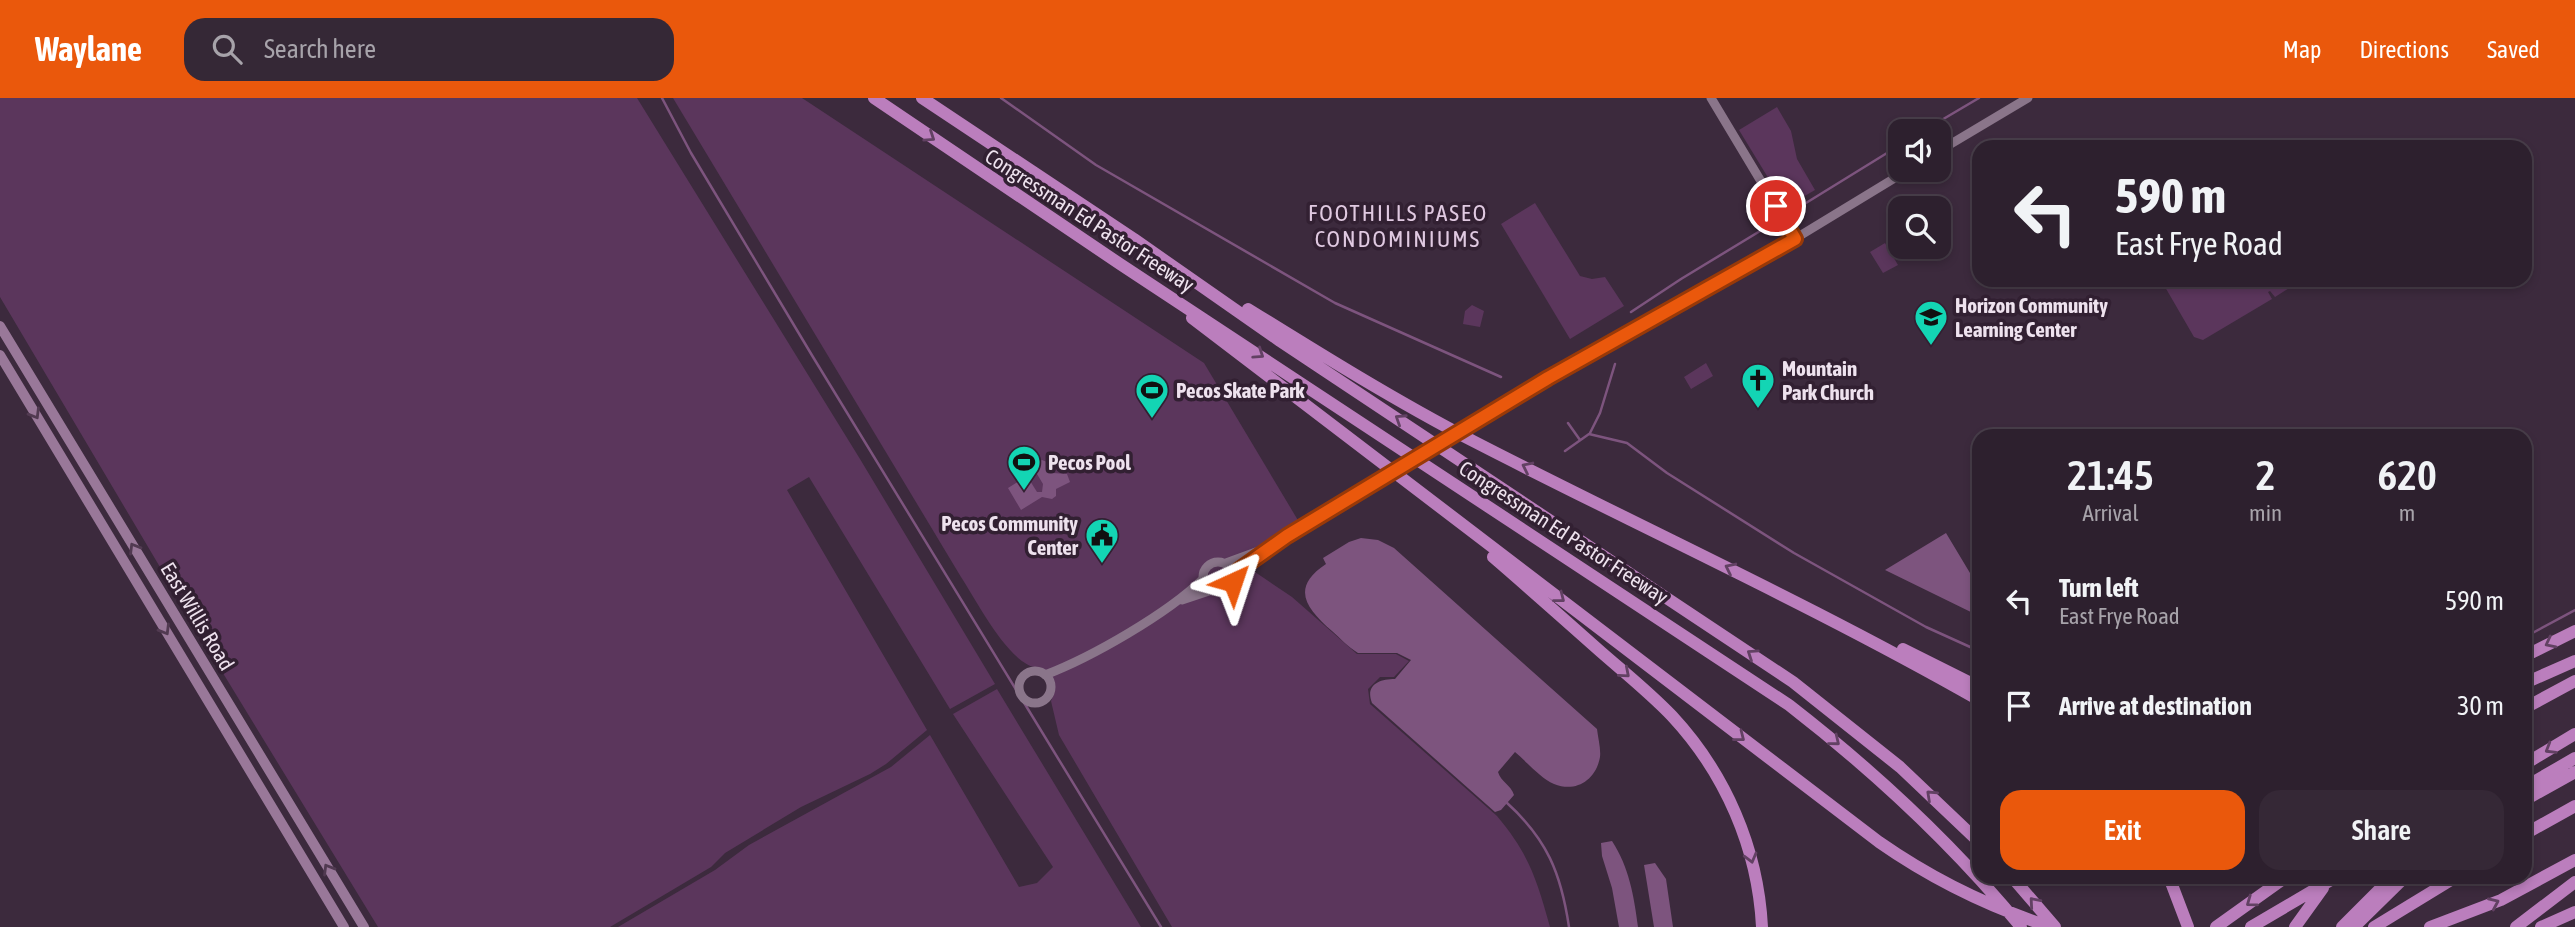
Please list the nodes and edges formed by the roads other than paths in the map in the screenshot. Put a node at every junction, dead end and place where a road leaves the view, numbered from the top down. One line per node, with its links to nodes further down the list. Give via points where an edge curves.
1 (874, 98): 9 (highway, Congressman Ed Pastor Freeway, one-way to 9)
2 (922, 98): 7 (highway, Congressman Ed Pastor Freeway)
3 (1711, 98): 8 (street)
4 (2028, 98): 5 (street)
5 (1951, 144)
6 (1888, 182): 8 (street)
7 (1134, 239): 21 (highway, one-way to 7, via 1426,416); 41 (highway, Congressman Ed Pastor Freeway, one-way to 7, via 1900,767 1793,682)
8 (1795, 239): 15 (street, via 1490,413)
9 (1120, 264): 14 (highway); 43 (highway, Congressman Ed Pastor Freeway, one-way to 43, via 1788,705 1854,756)
10 (0, 326): 12 (main road, East Willis Road)
11 (0, 355): 13 (main road, East Willis Road)
12 (32, 378): 13 (main road); 58 (main road, East Willis Road, one-way to 12)
13 (18, 386): 57 (main road, East Willis Road, one-way to 57)
14 (1427, 499): 59 (highway, one-way to 59, via 1650,695 1695,743 1741,826 1755,874); 61 (highway, one-way to 61, via 1864,832 1965,893)
15 (1273, 544): 16 (street); 17 (street)
16 (1226, 564): 17 (street); 18 (street, via 1209,564)
17 (1234, 576): 19 (street, via 1227,590)
18 (1203, 579): 19 (street); 20 (street)
19 (1212, 590): 20 (street)
20 (1174, 604): 24 (street)
21 (1814, 610): 29 (highway, via 1857,626); 31 (highway)
22 (2575, 631): 23 (highway, one-way to 23)
23 (2532, 652)
24 (1080, 660): 26 (street); 30 (street)
25 (2575, 662): 27 (highway)
26 (1045, 674): 30 (street); 30 (street, via 1034,671 1025,676 1021,694 1038,702 1049,694)
27 (2532, 680)
28 (2575, 681): 32 (highway)
29 (1972, 684)
30 (1051, 685)
31 (1972, 696)
32 (2532, 704)
33 (2575, 734): 35 (highway, one-way to 35)
34 (2575, 758): 37 (highway)
35 (2532, 760)
36 (2575, 772): 38 (highway)
37 (2532, 783)
38 (2532, 796)
39 (2575, 806): 40 (highway)
40 (2532, 830)
41 (1972, 835)
42 (2575, 860): 45 (highway, one-way to 42)
43 (1972, 870)
44 (2575, 882): 70 (highway)
45 (2532, 883)
46 (1984, 884): 60 (highway, Congressman Ed Pastor Freeway, one-way to 60)
47 (2018, 884): 61 (highway, one-way to 47)
48 (2172, 884): 62 (highway)
49 (2276, 884): 63 (highway, one-way to 63)
50 (2322, 884): 64 (highway)
51 (2329, 884): 65 (highway)
52 (2390, 884): 66 (highway)
53 (2390, 884): 67 (highway)
54 (2445, 884): 68 (highway)
55 (2530, 884): 69 (highway, one-way to 55)
56 (2575, 912): 71 (highway)
57 (344, 927)
58 (364, 927)
59 (1762, 927)
60 (2021, 927)
61 (2053, 927)
62 (2188, 927)
63 (2216, 927)
64 (2251, 927)
65 (2295, 927)
66 (2342, 927)
67 (2354, 927)
68 (2374, 927)
69 (2430, 927)
70 (2516, 927)
71 (2542, 927)

